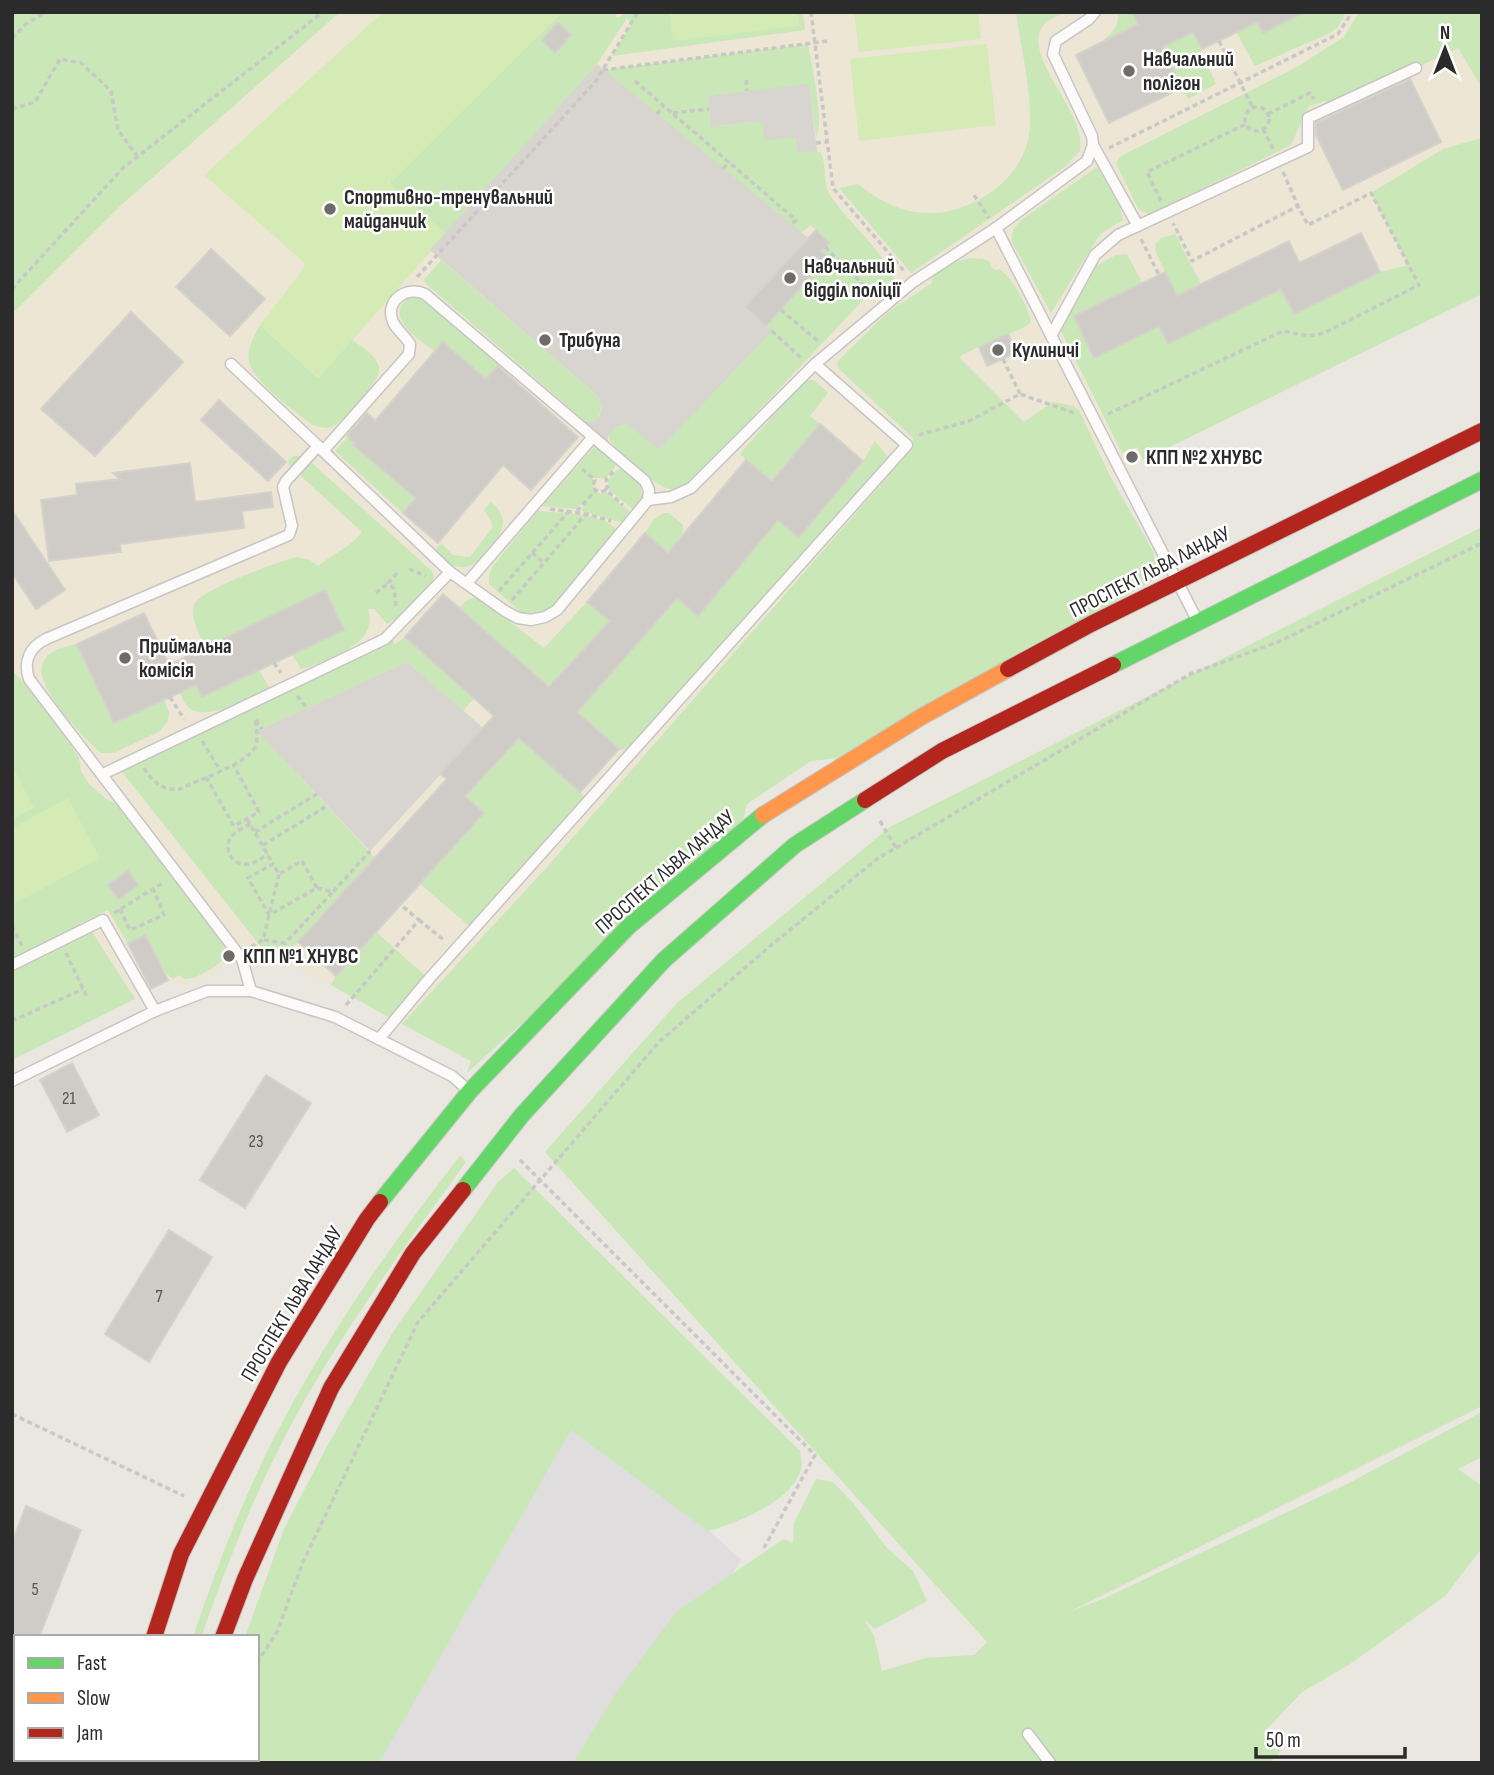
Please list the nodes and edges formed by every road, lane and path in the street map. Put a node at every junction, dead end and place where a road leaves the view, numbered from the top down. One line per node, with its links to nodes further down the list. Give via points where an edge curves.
1 (46, 12): 7 (path)
2 (323, 12): 29 (path)
3 (638, 12): 12 (path)
4 (811, 12): 10 (path)
5 (1096, 12): 28 (lane, via 1056,41 1053,54)
6 (1352, 12): 15 (path, via 1338,34)
7 (12, 38)
8 (828, 41): 10 (path)
9 (1219, 41): 15 (path)
10 (815, 43): 12 (path); 26 (path)
11 (1416, 68): 21 (lane)
12 (603, 70): 41 (path)
13 (746, 80): 16 (path)
14 (635, 81): 17 (path)
15 (1240, 82): 18 (path); 28 (path)
16 (747, 91)
17 (664, 106): 22 (path); 23 (path)
18 (1253, 107): 24 (path); 25 (path, via 1245,114)
19 (12, 109): 29 (path, via 35,102 60,59 81,63 111,91 118,130)
20 (709, 109): 22 (path)
21 (1321, 112): 24 (path, via 1310,93); 33 (lane, via 1308,118 1308,147)
22 (672, 113): 30 (path)
23 (657, 114)
24 (1268, 114): 25 (path, via 1269,122 1261,131)
25 (1246, 124): 33 (path, via 1147,172)
26 (827, 142): 27 (path); 39 (path, via 832,188)
27 (817, 143)
28 (1096, 149): 35 (lane); 36 (lane, via 1087,161)
29 (138, 156): 40 (path)
30 (729, 162): 31 (path); 34 (path, via 796,220)
31 (723, 169)
32 (974, 195): 36 (path)
33 (1167, 212): 35 (lane); 51 (path, via 1192,261 1297,206 1308,225 1371,193 1419,285 1324,333 1309,336 1283,331)
34 (791, 225)
35 (1136, 226): 38 (path); 45 (lane, via 1096,255)
36 (996, 228): 39 (lane); 45 (lane)
37 (825, 247): 42 (path)
38 (1158, 275)
39 (913, 282): 42 (lane)
40 (12, 289)
41 (405, 292): 53 (lane, via 425,294); 55 (lane, via 391,312 410,344 409,354)
42 (884, 306): 46 (lane)
43 (781, 310): 46 (path)
44 (772, 331): 49 (path)
45 (1051, 336): 51 (lane)
46 (830, 352): 49 (lane)
47 (1003, 359): 50 (path)
48 (231, 363): 55 (lane)
49 (814, 365): 54 (lane); 59 (lane, via 691,488)
50 (1020, 394): 51 (path); 54 (path, via 969,421 922,433)
51 (1095, 420): 71 (lane)
52 (1482, 431): 71 (main road, ПРОСПЕКТ ЛЬВА ЛАНДАУ)
53 (593, 437): 59 (lane, via 645,481); 60 (lane)
54 (907, 445): 113 (lane)
55 (321, 449): 70 (lane); 87 (lane, via 284,487 292,526 289,535 33,648 27,663 29,678)
56 (1482, 480): 77 (main road)
57 (596, 490): 58 (path); 58 (path, via 594,483 601,478 607,481); 62 (path)
58 (606, 490): 64 (path)
59 (648, 500): 64 (lane)
60 (532, 508): 61 (path); 73 (lane)
61 (569, 511): 62 (path); 67 (path)
62 (577, 512): 63 (path)
63 (586, 514): 65 (path); 68 (path)
64 (636, 516): 65 (lane)
65 (627, 526): 76 (lane, via 557,610 531,620)
66 (1482, 543): 96 (path, via 1278,642 1190,674)
67 (532, 553): 68 (path); 75 (path)
68 (544, 563): 76 (path)
69 (399, 571): 72 (path)
70 (450, 572): 73 (lane); 78 (lane)
71 (1175, 581): 77 (lane); 125 (main road, ПРОСПЕКТ ЛЬВА ЛАНДАУ, via 921,717 766,813 629,926)
72 (388, 583): 74 (path); 78 (path, via 394,589)
73 (467, 583): 75 (lane)
74 (376, 593)
75 (491, 601): 76 (lane)
76 (504, 610)
77 (1198, 622): 126 (main road, via 942,751 795,845 664,960)
78 (399, 625): 80 (lane, via 385,639)
79 (170, 697): 83 (path)
80 (249, 705): 81 (path); 83 (lane)
81 (255, 718): 82 (path); 85 (path, via 255,747)
82 (262, 729)
83 (193, 731): 84 (lane); 86 (path)
84 (138, 758): 87 (lane); 88 (path, via 149,776 169,790)
85 (233, 764): 86 (path); 91 (path, via 259,812)
86 (220, 770): 88 (path)
87 (103, 774): 100 (lane)
88 (206, 777): 91 (path, via 234,826)
89 (317, 794): 94 (path)
90 (327, 806): 95 (path)
91 (247, 819): 93 (path)
92 (879, 819): 96 (path)
93 (250, 824): 94 (path); 98 (path, via 229,839 230,857 249,864)
94 (255, 832): 95 (path)
95 (262, 845): 98 (path)
96 (896, 848): 127 (path, via 802,920 659,1042)
97 (370, 851): 104 (path)
98 (268, 855): 99 (path)
99 (273, 864): 101 (path); 107 (path, via 248,878)
100 (178, 874): 103 (path); 114 (lane)
101 (279, 874): 102 (path, via 302,861); 107 (path)
102 (317, 888): 104 (path); 107 (path)
103 (153, 889): 106 (path); 106 (path, via 164,915 130,930)
104 (334, 891): 111 (path, via 285,943)
105 (401, 905): 109 (path)
106 (120, 909): 108 (path)
107 (269, 915): 111 (path)
108 (103, 920): 112 (lane); 120 (lane)
109 (419, 920): 113 (path); 121 (path)
110 (12, 926): 115 (path)
111 (263, 940): 114 (path)
112 (61, 941): 115 (lane); 117 (path)
113 (456, 950): 123 (lane)
114 (239, 954): 118 (lane)
115 (27, 957): 116 (lane)
116 (12, 965)
117 (83, 989): 119 (path); 122 (path)
118 (251, 991): 120 (lane, via 207,991); 121 (lane)
119 (88, 999)
120 (155, 1011): 124 (lane)
121 (335, 1017): 123 (lane)
122 (12, 1021)
123 (379, 1039): 125 (lane, via 452,1076)
124 (12, 1081)
125 (473, 1096): 129 (main road, ПРОСПЕКТ ЛЬВА ЛАНДАУ, via 367,1219 279,1362)
126 (498, 1137): 127 (path); 132 (main road, via 413,1253 331,1388)
127 (540, 1181): 130 (path, via 815,1455); 133 (path, via 418,1322 303,1562 277,1632)
128 (12, 1414): 129 (path)
129 (206, 1506): 131 (main road, ПРОСПЕКТ ЛЬВА ЛАНДАУ, via 181,1554)
130 (764, 1548)
131 (155, 1635)
132 (224, 1635)
133 (259, 1660)
134 (1028, 1734): 135 (lane)
135 (1050, 1763)

